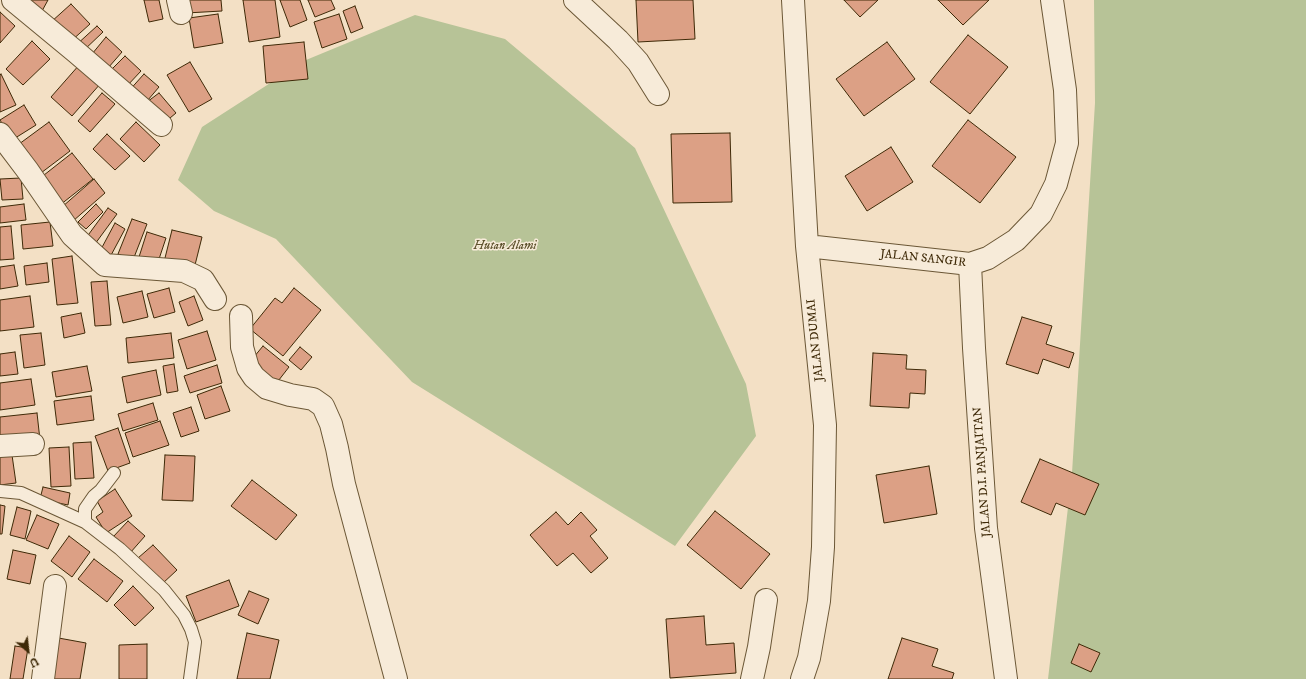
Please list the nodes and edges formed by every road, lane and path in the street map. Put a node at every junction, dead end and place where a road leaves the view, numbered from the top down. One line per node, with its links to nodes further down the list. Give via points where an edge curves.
1 (13, 0): 6 (street)
2 (575, 0): 5 (street, via 638,62)
3 (793, 0): 8 (street, JALAN DUMAI)
4 (1052, 0): 9 (street, JALAN SANGIR, via 1065,90 1067,143 1056,184 1041,214 1016,240 988,258)
5 (658, 94)
6 (160, 125)
7 (0, 134): 10 (street, via 72,235 105,265 184,271 203,280)
8 (807, 246): 9 (street, JALAN SANGIR); 23 (street, JALAN DUMAI, via 825,425 823,547 819,601 809,658)
9 (970, 264): 24 (street, JALAN D.I. PANJAITAN, via 986,528)
10 (215, 300)
11 (241, 316): 21 (street, via 242,347 248,368 254,377 267,388 313,399 323,406 331,424 344,484)
12 (33, 444): 13 (street)
13 (0, 446)
14 (114, 473): 16 (lane, via 85,510)
15 (0, 491): 16 (lane, via 21,493)
16 (85, 522): 20 (lane, via 120,549 164,590 184,615 195,642)
17 (55, 586): 19 (street)
18 (766, 600): 22 (street)
19 (43, 679)
20 (190, 679)
21 (396, 679)
22 (752, 679)
23 (802, 679)
24 (1006, 679)

